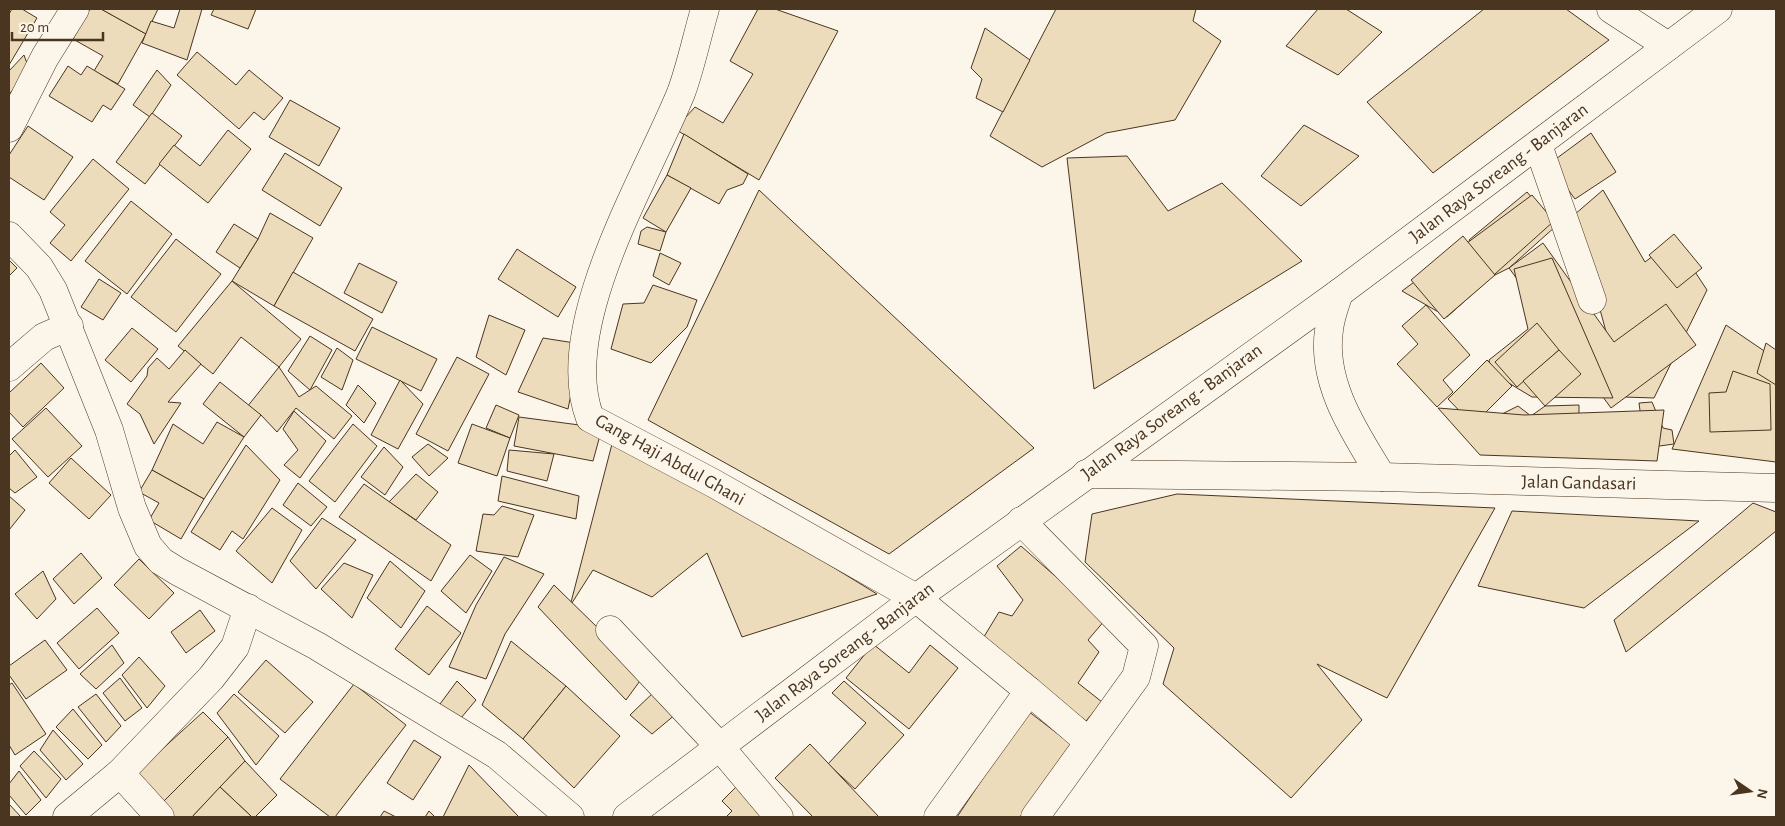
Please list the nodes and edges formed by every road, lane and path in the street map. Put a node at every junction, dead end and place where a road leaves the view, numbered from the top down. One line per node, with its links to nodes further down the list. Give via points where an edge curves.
1 (75, 9): 6 (street, via 45,57)
2 (705, 9): 17 (street, Gang Haji Abdul Ghani, via 681,91 641,178 592,299 582,380 585,406 590,418 713,483)
3 (1611, 9): 5 (street)
4 (1718, 9): 5 (street, Jalan Raya Soreang - Banjaran)
5 (1668, 46): 7 (street, Jalan Raya Soreang - Banjaran)
6 (9, 128)
7 (1538, 144): 9 (street, Jalan Raya Soreang - Banjaran); 10 (street)
8 (9, 236): 11 (street, via 39,267)
9 (1339, 293): 13 (street, Jalan Raya Soreang - Banjaran); 14 (street, via 1329,330 1330,364 1343,408)
10 (1592, 300)
11 (69, 326): 12 (street, via 44,337); 18 (street, via 148,546 177,571)
12 (9, 367)
13 (1086, 474): 14 (street, Jalan Gandasari); 16 (street, Jalan Raya Soreang - Banjaran)
14 (1382, 476): 15 (street, Jalan Gandasari)
15 (1776, 488)
16 (1021, 521): 17 (street, Jalan Raya Soreang - Banjaran); 21 (street, via 1144,646 1136,678)
17 (916, 598): 20 (street, Gang Haji Abdul Ghani); 22 (street, Jalan Raya Soreang - Banjaran)
18 (248, 608): 23 (street, via 235,647 225,662); 26 (street, via 497,755)
19 (610, 630): 22 (street)
20 (1029, 691): 21 (street, Gang Haji Abdul Ghani); 29 (street)
21 (1089, 742): 30 (street)
22 (720, 747): 27 (street, Jalan Raya Soreang - Banjaran); 28 (street)
23 (120, 773): 24 (street); 25 (street)
24 (68, 817)
25 (160, 817)
26 (570, 817)
27 (627, 817)
28 (779, 817)
29 (938, 817)
30 (1035, 817)

